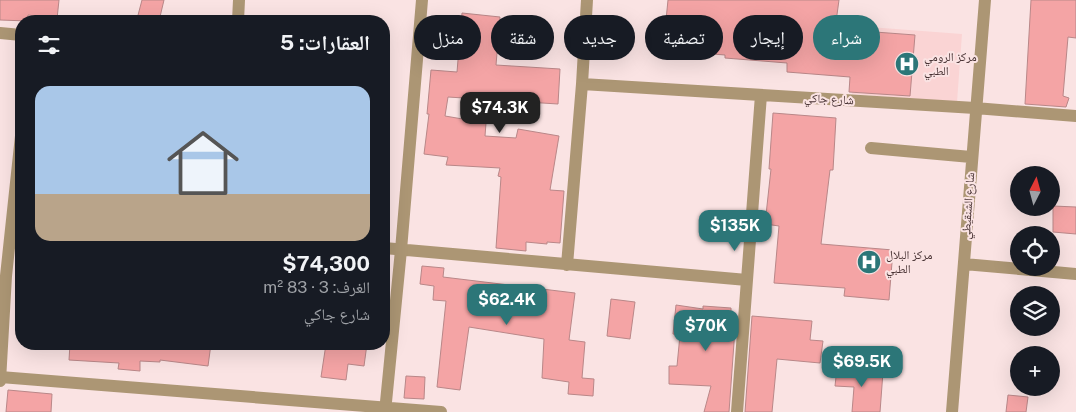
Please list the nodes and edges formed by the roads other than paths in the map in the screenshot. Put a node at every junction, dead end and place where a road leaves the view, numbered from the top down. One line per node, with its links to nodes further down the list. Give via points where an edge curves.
1 (239, 0): 5 (street)
2 (422, 0): 16 (street)
3 (587, 0): 8 (street)
4 (985, 0): 10 (street, شارع الشنقيطي)
5 (238, 15)
6 (0, 33): 7 (street)
7 (15, 34)
8 (582, 84): 9 (street, شارع جاكي); 18 (street)
9 (761, 95): 10 (street, شارع جاكي); 20 (street)
10 (975, 108): 11 (street, شارع جاكي); 13 (street, شارع الشنقيطي)
11 (1076, 116)
12 (871, 148): 13 (street)
13 (971, 157): 17 (street, شارع الشنقيطي)
14 (15, 224): 21 (street, via 6,276)
15 (390, 249): 16 (street)
16 (401, 250): 18 (street); 23 (street)
17 (964, 264): 19 (street); 26 (street, شارع الشنقيطي)
18 (568, 265): 20 (street)
19 (1076, 274)
20 (747, 280): 25 (street)
21 (0, 377): 22 (street); 23 (street)
22 (0, 381)
23 (385, 410): 24 (street)
24 (441, 412)
25 (737, 412)
26 (952, 412)

